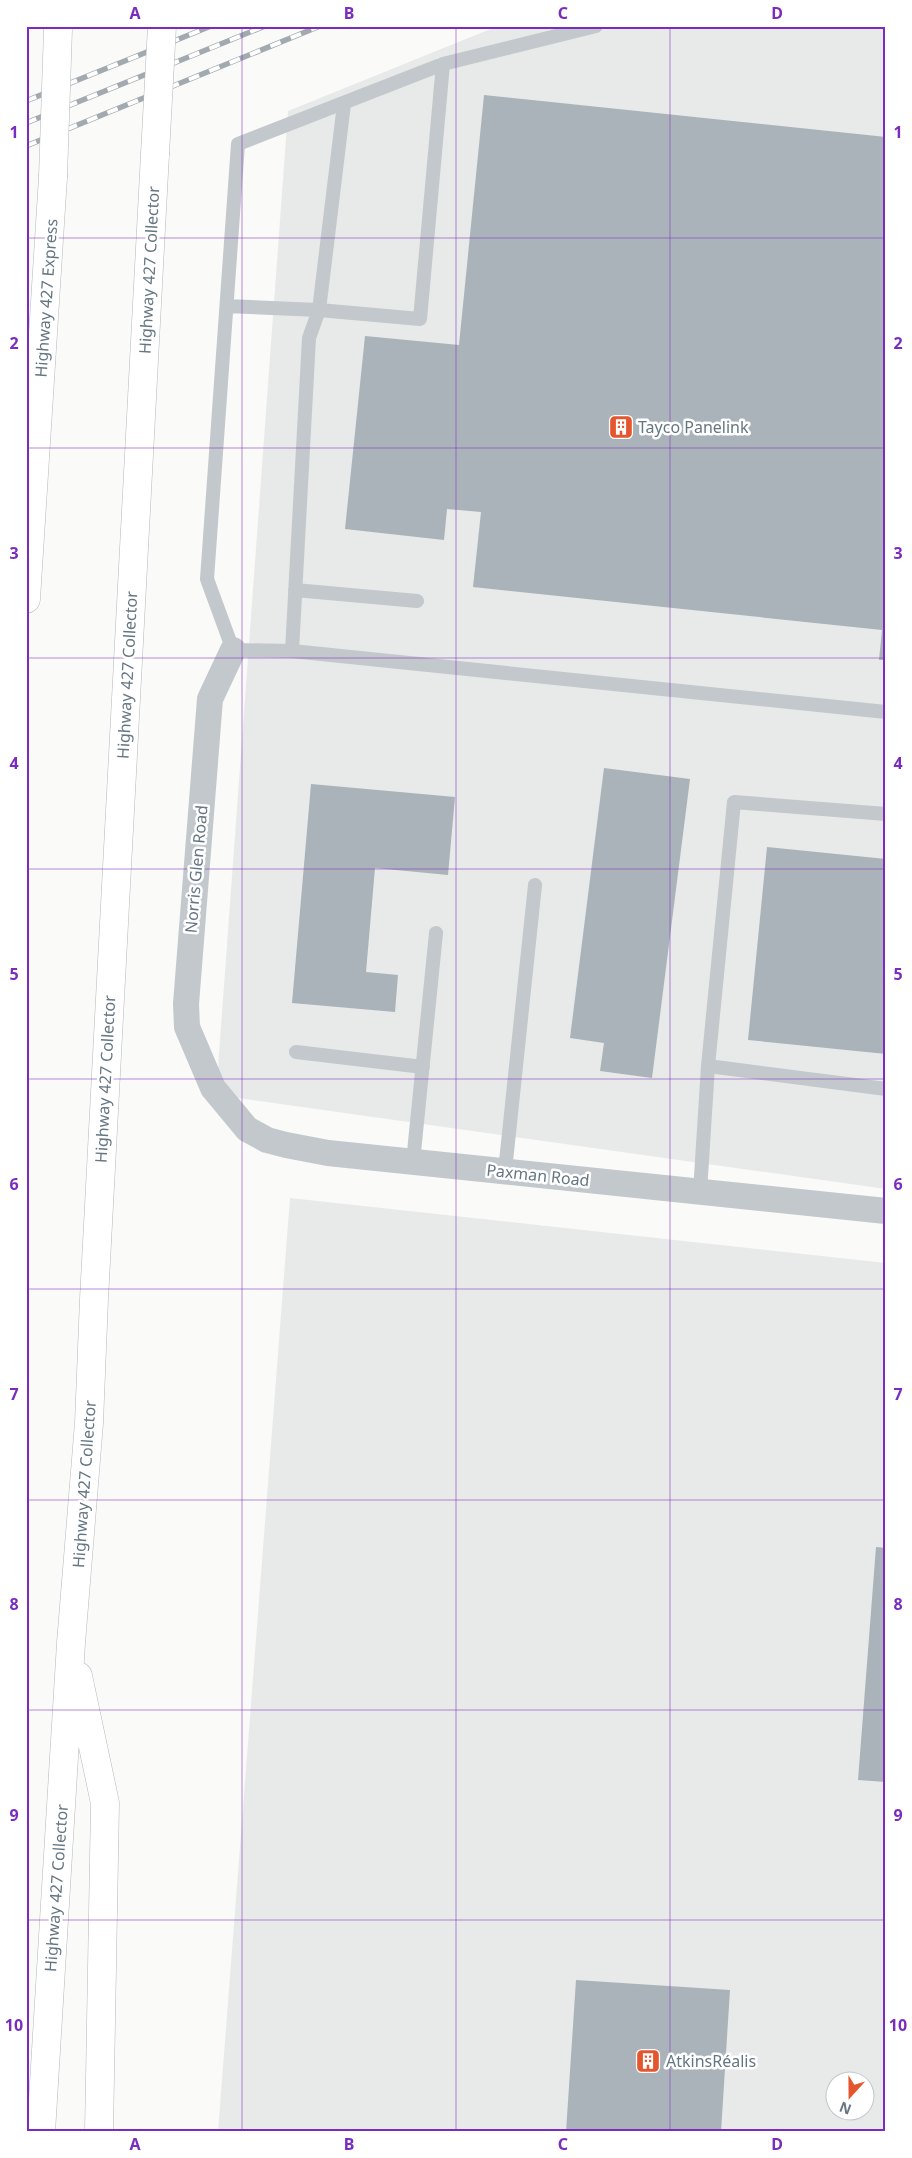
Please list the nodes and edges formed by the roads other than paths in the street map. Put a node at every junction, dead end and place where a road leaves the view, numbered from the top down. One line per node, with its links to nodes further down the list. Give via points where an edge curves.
1 (162, 26): 26 (highway, Highway 427 Collector, bridge, via 95,1269 90,1423)
2 (596, 26): 4 (lane)
3 (58, 28): 9 (highway, Highway 427 Express, bridge, via 54,177)
4 (443, 64): 5 (lane); 7 (lane, via 420,319)
5 (344, 104): 6 (lane, via 238,144); 7 (lane)
6 (227, 306): 7 (lane); 11 (lane, via 208,579)
7 (319, 310): 8 (lane, via 309,338)
8 (295, 590): 10 (lane); 12 (lane)
9 (26, 599)
10 (418, 601)
11 (233, 650): 12 (lane); 20 (street, Norris Glen Road, via 210,699 186,1004 187,1027)
12 (292, 651): 13 (lane)
13 (886, 712)
14 (886, 814): 18 (lane, via 734,802)
15 (535, 885): 23 (lane)
16 (436, 933): 19 (lane)
17 (296, 1052): 19 (lane)
18 (708, 1066): 21 (lane); 24 (lane)
19 (423, 1067): 22 (lane)
20 (213, 1088): 22 (street, Paxman Road, via 247,1129 268,1140 328,1153)
21 (886, 1089)
22 (414, 1162): 23 (street, Paxman Road)
23 (505, 1172): 24 (street, Paxman Road)
24 (700, 1192): 25 (street, Paxman Road)
25 (886, 1210)
26 (71, 1643): 27 (highway, Highway 427 Collector); 28 (highway, via 105,1803)
27 (41, 2132)
28 (100, 2132)

